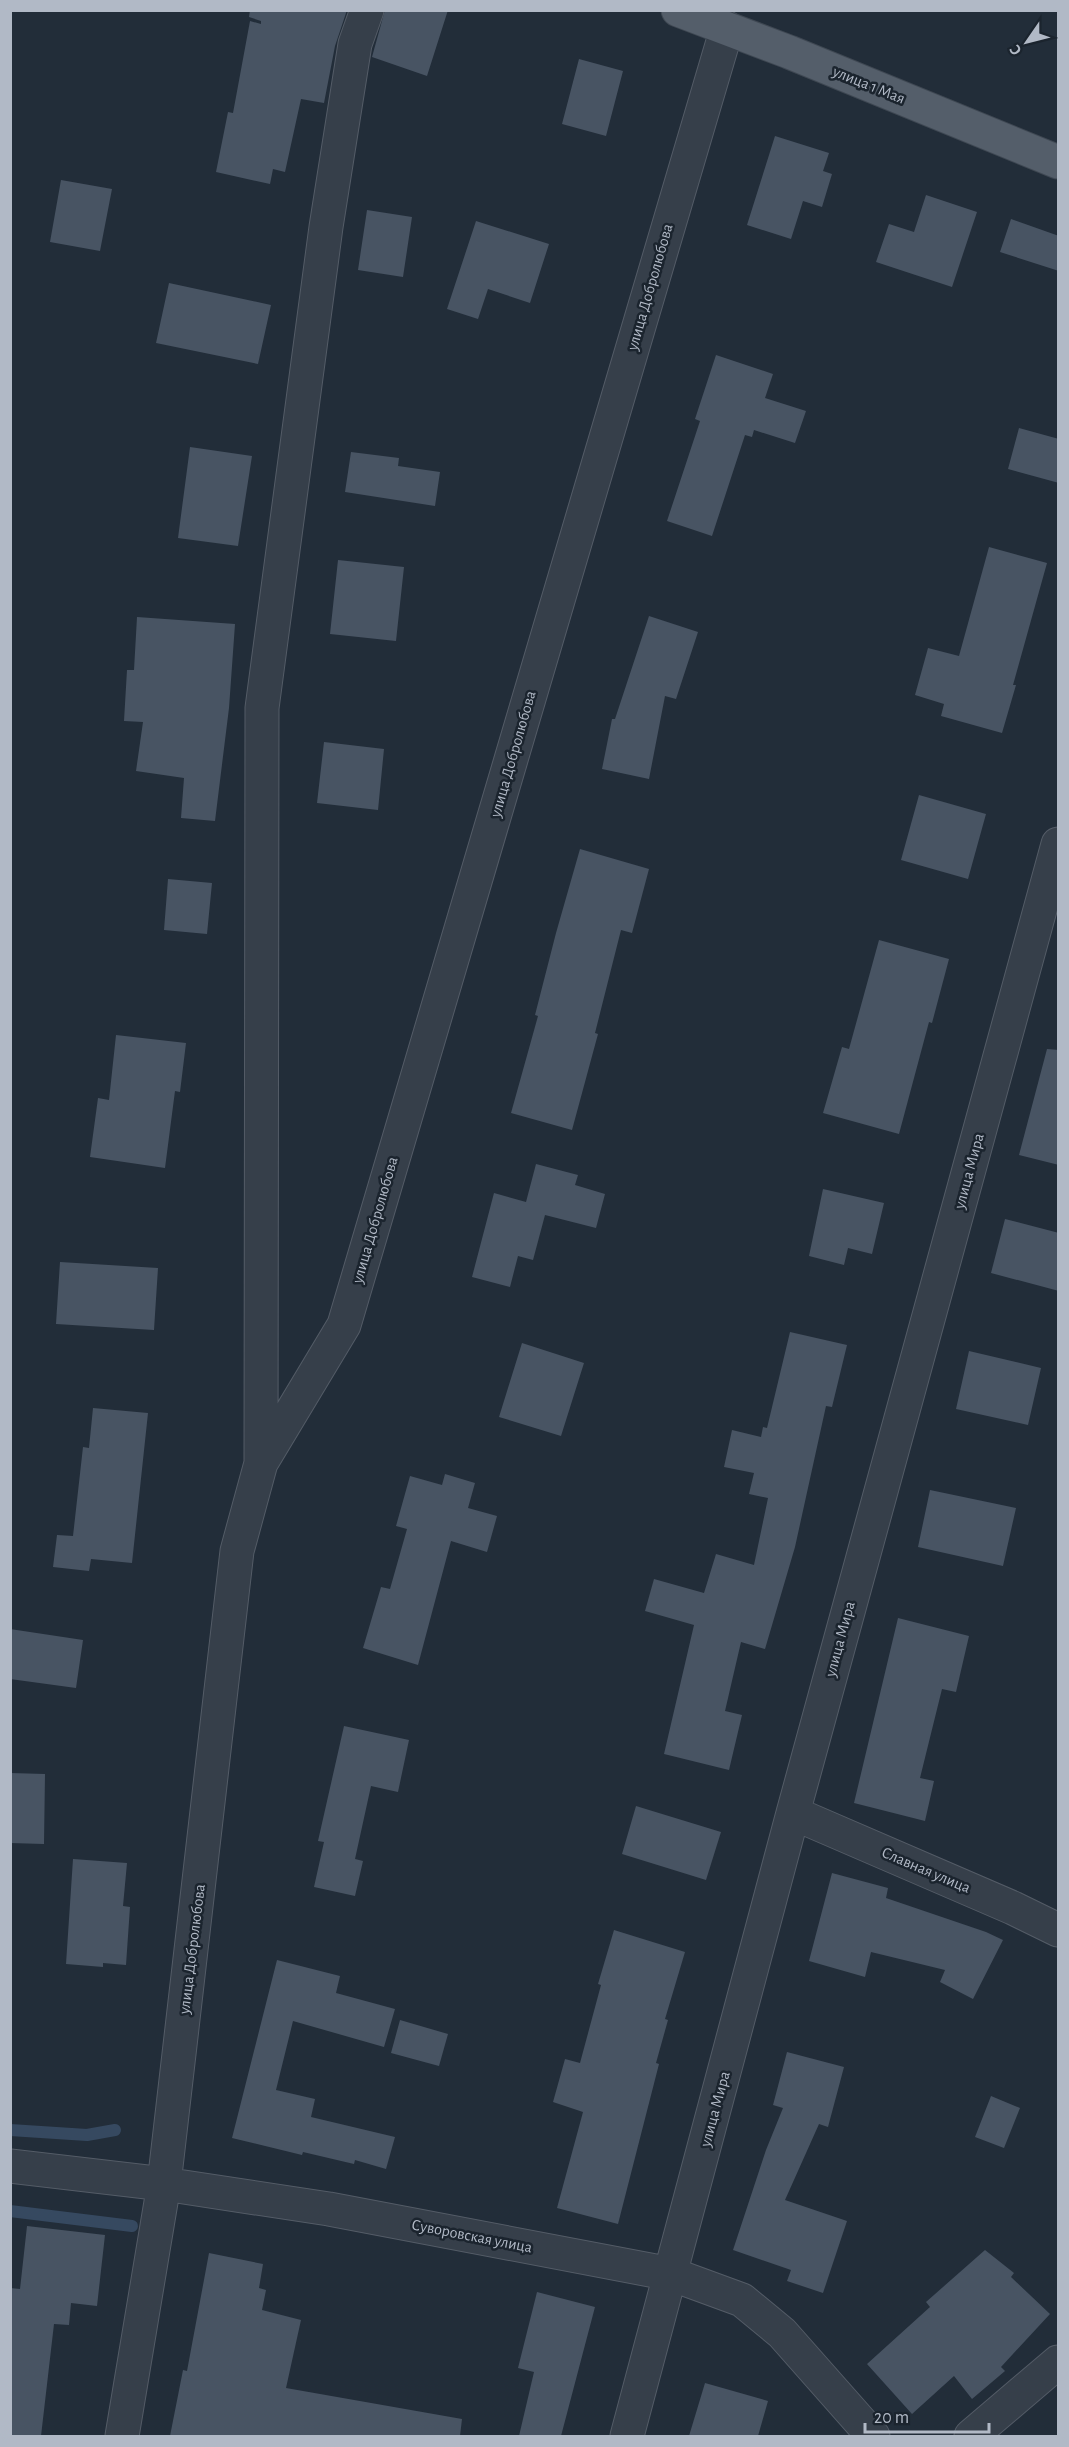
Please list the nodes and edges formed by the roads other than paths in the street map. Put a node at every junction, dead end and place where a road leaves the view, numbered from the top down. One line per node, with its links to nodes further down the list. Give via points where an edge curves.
1 (367, 10): 6 (street, улица Добролюбова, via 355,44 326,227 262,708)
2 (678, 10): 3 (main road, улица 1 Мая)
3 (727, 28): 4 (main road, улица 1 Мая); 6 (street, улица Добролюбова, via 344,1325)
4 (1059, 162)
5 (1059, 843): 7 (street, улица Мира)
6 (261, 1463): 10 (street, улица Добролюбова, via 237,1551)
7 (793, 1813): 8 (street, Славная улица); 11 (street, улица Мира)
8 (1059, 1930)
9 (10, 2166): 10 (street, Суворовская улица)
10 (164, 2184): 11 (street, Суворовская улица, via 329,2209); 13 (street, улица Добролюбова)
11 (671, 2274): 14 (street, улица Мира); 15 (street, Суворовская улица, via 742,2300 782,2332)
12 (1059, 2362): 16 (street)
13 (122, 2436)
14 (627, 2436)
15 (873, 2436)
16 (971, 2436)

